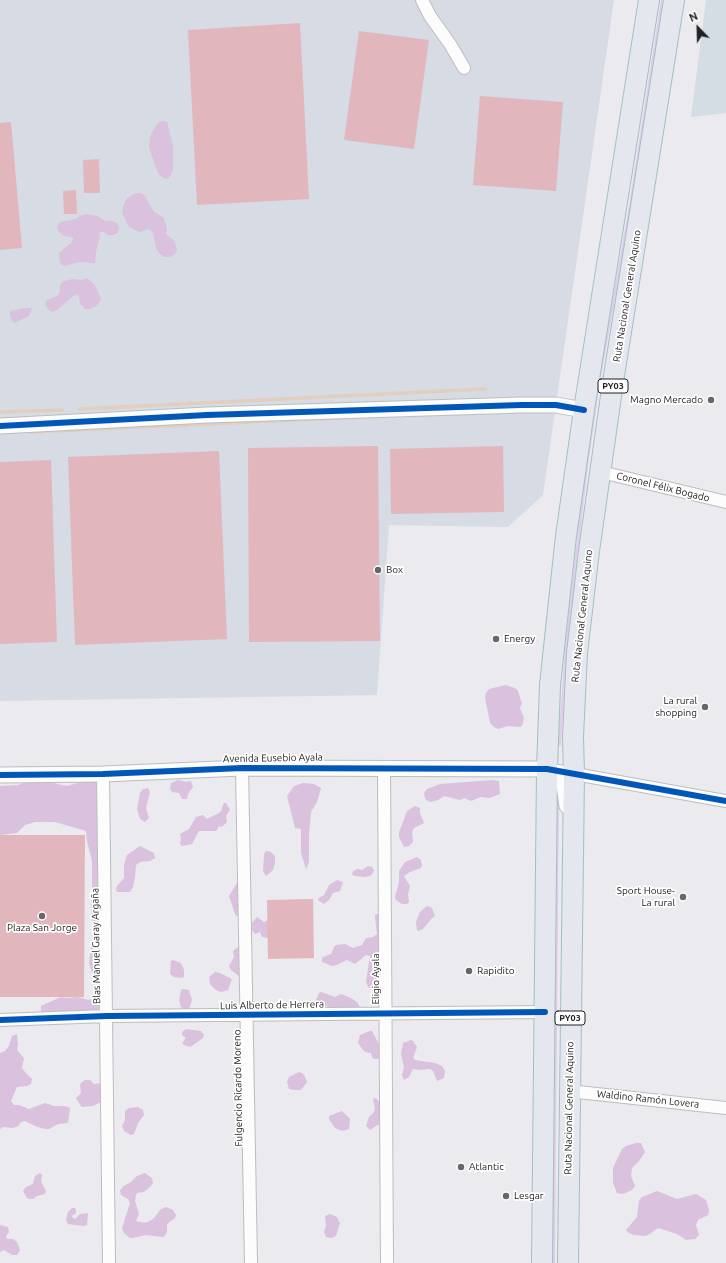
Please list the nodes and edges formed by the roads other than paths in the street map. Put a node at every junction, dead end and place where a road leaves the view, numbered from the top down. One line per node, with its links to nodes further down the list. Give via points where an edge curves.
1 (422, 0): 4 (street)
2 (649, 0): 5 (highway, PY03)
3 (674, 0): 7 (highway, Ruta Nacional General Aquino / PY03)
4 (464, 68)
5 (584, 410): 6 (street, via 556,405 521,405); 11 (highway, PY03, via 566,536 551,678)
6 (0, 426)
7 (600, 472): 8 (street, Coronel Félix Bogado); 13 (highway, Ruta Nacional General Aquino / PY03, via 577,652)
8 (726, 502)
9 (242, 768): 10 (street, Avenida Eusebio Ayala); 12 (street, Avenida Eusebio Ayala); 19 (street, Fulgencio Ricardo Moreno)
10 (384, 768): 11 (street, Avenida Eusebio Ayala); 18 (street, Eligio Ayala)
11 (547, 770): 13 (street); 16 (street, via 564,786 567,808); 17 (highway, PY03)
12 (103, 774): 14 (street, Avenida Eusebio Ayala); 20 (street, Blas Manuel Garay Argaña)
13 (574, 774): 15 (street); 16 (highway, Ruta Nacional General Aquino / PY03)
14 (0, 775)
15 (726, 802)
16 (573, 822): 22 (highway, Ruta Nacional General Aquino / PY03)
17 (545, 1012): 18 (street, Luis Alberto de Herrera); 27 (highway, PY03)
18 (386, 1014): 19 (street, Luis Alberto de Herrera); 26 (street, Eligio Ayala)
19 (247, 1015): 20 (street, Luis Alberto de Herrera); 25 (street, Fulgencio Ricardo Moreno)
20 (107, 1016): 21 (street, Luis Alberto de Herrera); 24 (street, Blas Manuel Garay Argaña)
21 (0, 1020)
22 (569, 1091): 23 (street, Waldino Ramón Lovera); 28 (highway, Ruta Nacional General Aquino / PY03)
23 (726, 1108)
24 (109, 1263)
25 (251, 1263)
26 (387, 1263)
27 (542, 1263)
28 (568, 1263)

